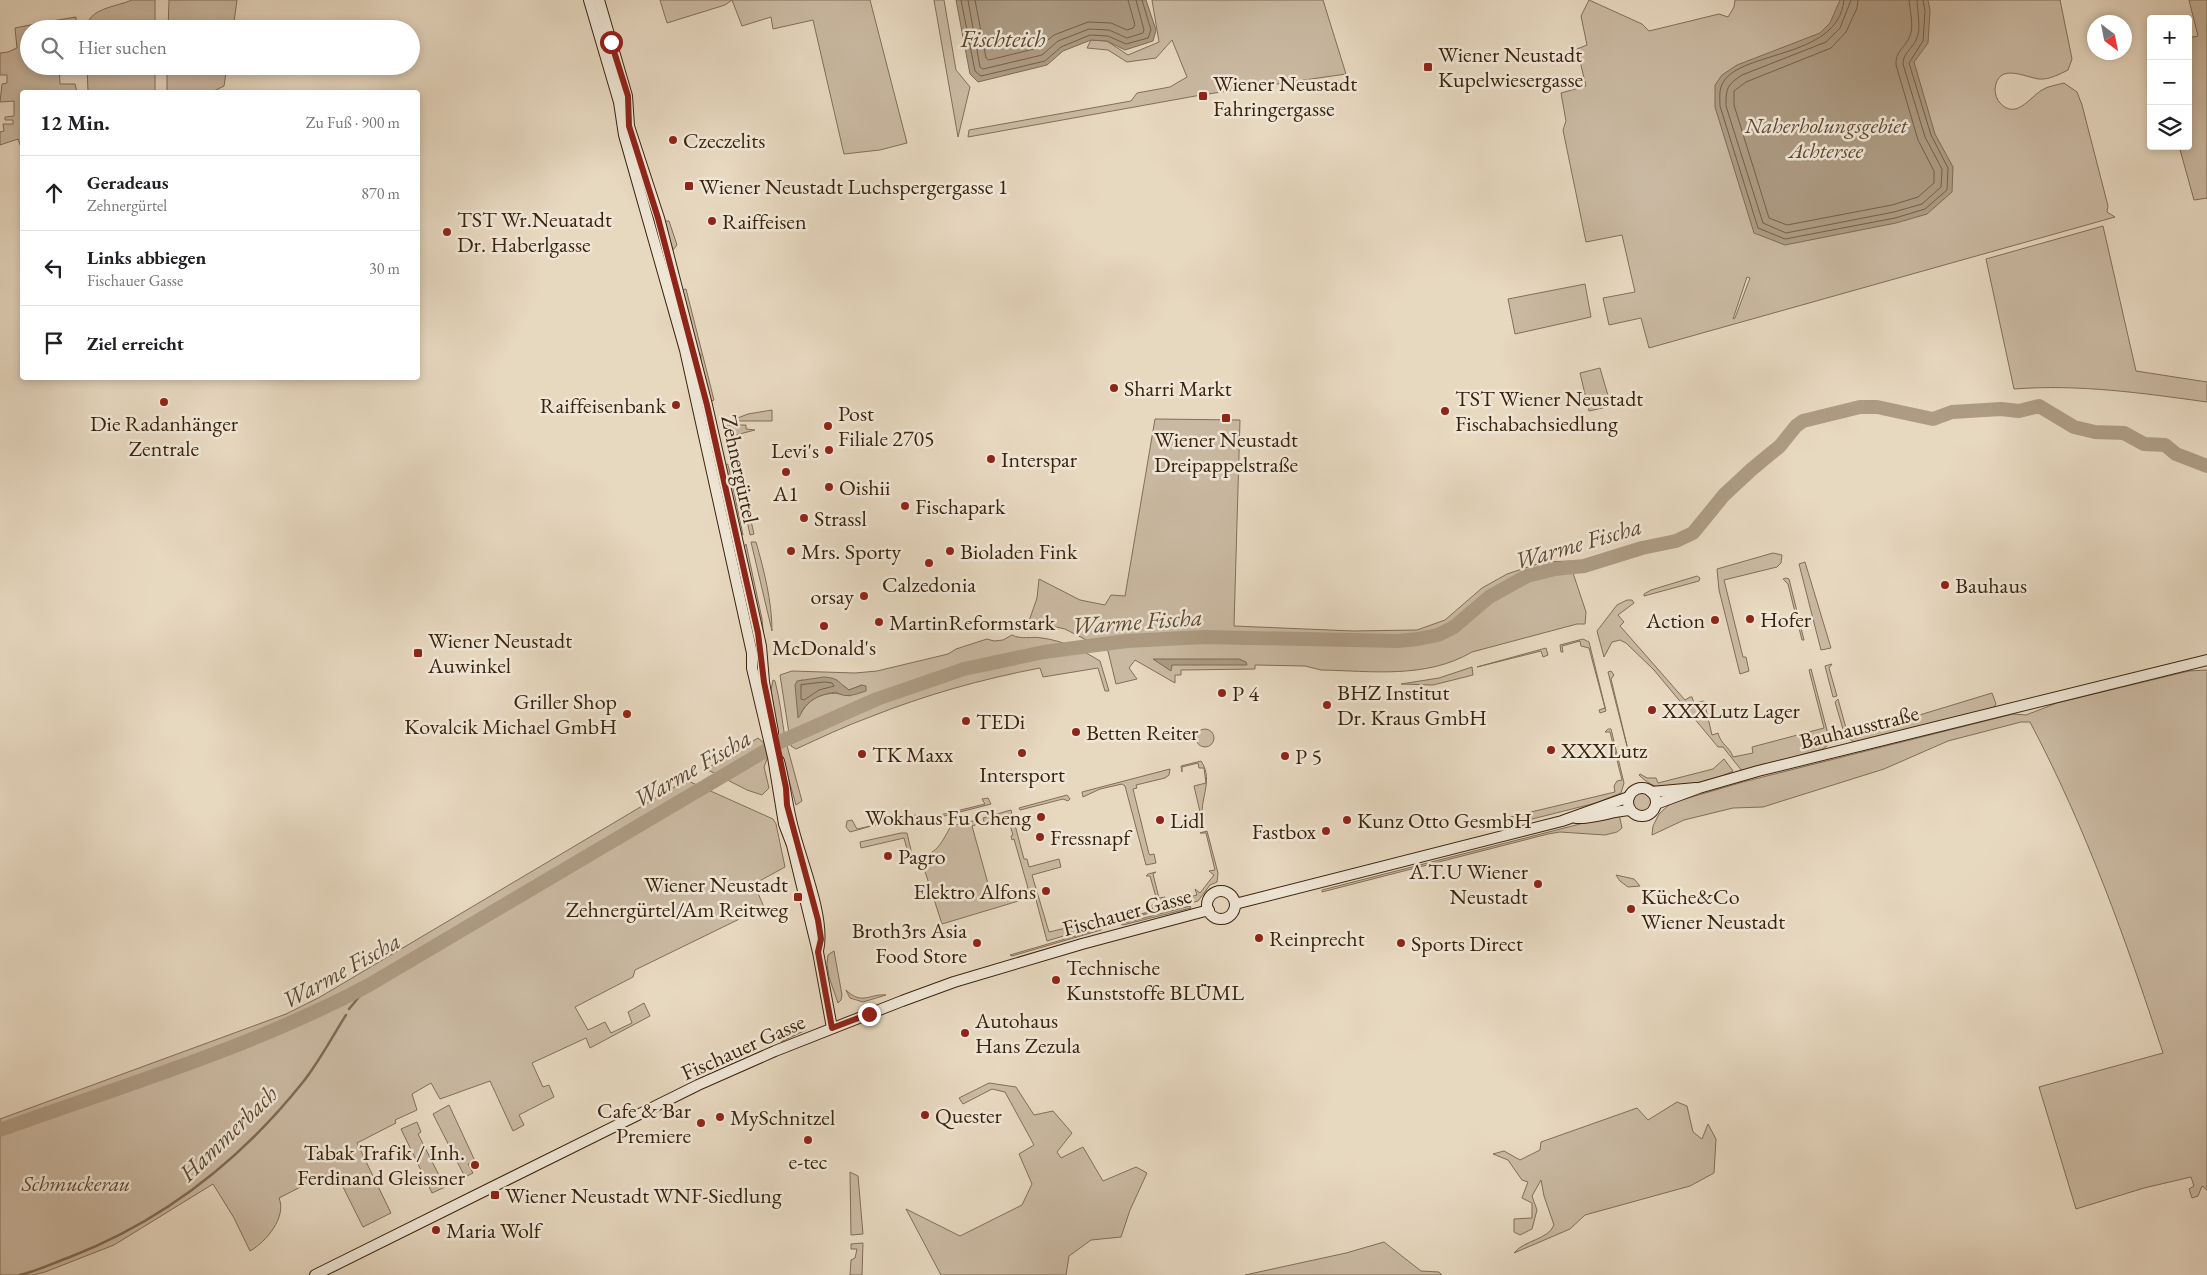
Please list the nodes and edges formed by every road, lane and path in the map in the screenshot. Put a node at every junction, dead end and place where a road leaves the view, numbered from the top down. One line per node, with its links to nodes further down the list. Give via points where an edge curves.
1 (589, 0): 4 (main road, Zehnergürtel, via 696,397 752,652 754,682)
2 (599, 0): 4 (main road, Zehnergürtel, via 628,96 629,126 658,218 707,405 759,640)
3 (2207, 660): 5 (main road, Bauhausstraße)
4 (771, 739): 13 (main road, Zehnergürtel, via 784,824 818,952)
5 (1700, 788): 6 (main road, Bauhausstraße); 8 (main road, Bauhausstraße)
6 (1652, 792): 7 (main road, via 1638,789); 8 (main road)
7 (1628, 797): 9 (main road); 10 (main road, Fischauer Gasse)
8 (1656, 804): 9 (main road, via 1646,816 1637,816)
9 (1630, 810): 10 (main road, Fischauer Gasse)
10 (1576, 818): 11 (main road, Fischauer Gasse)
11 (1235, 904): 12 (main road, Fischauer Gasse, via 1232,913 1223,918 1214,917); 12 (main road, Fischauer Gasse, via 1227,892 1217,892 1209,899)
12 (1209, 910): 13 (main road, Fischauer Gasse, via 954,982)
13 (832, 1028): 14 (main road, Fischauer Gasse, via 737,1067)
14 (315, 1275)

